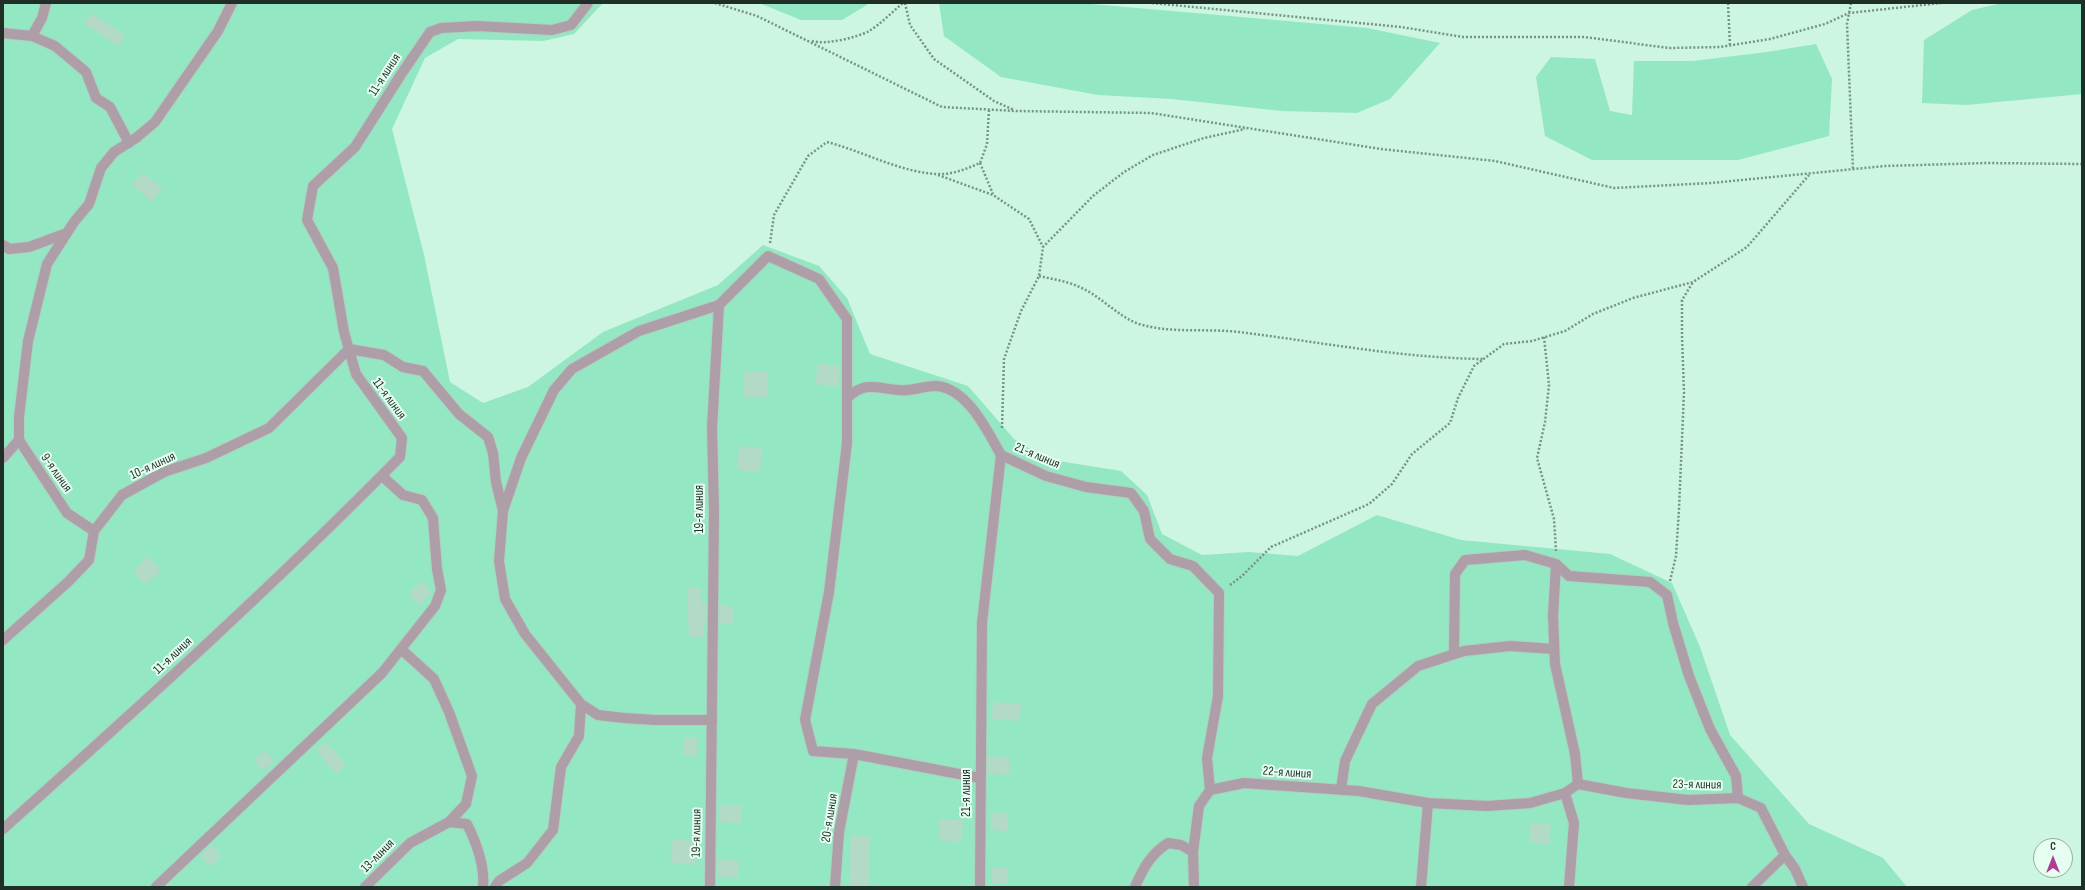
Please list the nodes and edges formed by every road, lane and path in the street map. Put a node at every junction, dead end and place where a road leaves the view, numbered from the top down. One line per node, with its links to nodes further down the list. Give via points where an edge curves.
1 (46, 3): 12 (street, via 42,18)
2 (232, 3): 18 (street, via 218,31 155,122)
3 (588, 3): 33 (street, 11-я линия, via 571,25 552,30 477,26 441,28 430,32 355,147 313,186 307,220 333,268)
4 (715, 3): 13 (path, via 757,16)
5 (904, 3): 13 (path, via 869,31 819,43); 16 (path, via 910,25 934,58 994,101)
6 (1152, 3): 14 (path, via 1401,27 1463,37 1585,37 1669,48)
7 (1728, 3): 14 (path)
8 (1851, 3): 10 (path)
9 (1941, 3): 10 (path)
10 (1849, 13): 14 (path, via 1825,24 1770,39); 21 (path, via 1847,24)
11 (3, 33): 12 (street)
12 (32, 36): 18 (street, via 55,46 86,72 96,98 110,107)
13 (800, 36): 15 (path, via 942,107)
14 (1730, 46)
15 (989, 110): 16 (path); 19 (path, via 987,144)
16 (1016, 112): 17 (path, via 1151,113)
17 (1248, 128): 23 (path, via 1382,149 1495,161 1614,188); 27 (path, via 1204,138 1153,155 1093,196)
18 (129, 143): 25 (street, via 114,152 101,168 89,204)
19 (980, 163): 22 (path, via 957,172); 24 (path)
20 (2082, 164): 21 (path, via 1986,163 1885,166)
21 (1853, 170): 23 (path)
22 (936, 174): 24 (path); 28 (path, via 906,168 827,142 808,156 774,215)
23 (1810, 174): 30 (path, via 1747,248)
24 (994, 194): 27 (path, via 1029,219)
25 (67, 234): 26 (street, via 29,247 9,250); 37 (street, via 47,264 28,341)
26 (3, 245)
27 (1043, 248): 29 (path)
28 (768, 256): 31 (street); 35 (street, via 819,279 847,318)
29 (1039, 276): 34 (path, via 1078,286 1138,324 1160,329 1237,332 1386,352); 36 (path, via 1021,311 1004,359)
30 (1693, 282): 32 (path, via 1633,298 1593,314 1565,331); 45 (path, via 1682,300 1684,392 1679,510 1676,556)
31 (719, 305): 41 (street, via 639,331 572,370 554,390 543,412 521,458); 51 (street, 19-я линия, via 712,428)
32 (1544, 337): 34 (path, via 1504,344); 43 (path, via 1549,385 1545,422 1537,458 1554,519)
33 (349, 349): 40 (street, 11-я линия, via 356,374 402,438 400,457); 41 (street, via 384,355 403,367 423,371 458,414 488,437); 42 (street, 10-я линия, via 269,428 206,458 164,472 122,495)
34 (1484, 359): 44 (path, via 1474,366 1458,398 1450,423 1412,454 1392,484 1369,504 1271,547 1242,576)
35 (847, 398): 38 (street, via 857,388 875,387 899,391 937,386 954,392 978,413); 52 (street, via 847,443 829,592 805,720 813,751)
36 (1002, 431)
37 (18, 440): 39 (street); 42 (street, 9-я линия, via 67,513)
38 (1001, 455): 44 (street, 21-я линия, via 1046,476 1086,487 1131,493 1144,511 1150,539 1170,559 1193,566); 53 (street, 21-я линия, via 982,623)
39 (3, 458)
40 (382, 476): 47 (street, via 404,495 422,500 433,518 441,590 435,606); 61 (street, 11-я линия, via 327,531 135,710)
41 (503, 511): 50 (street, via 499,561 505,598 525,634)
42 (94, 531): 46 (street, 10-я линия, via 89,560)
43 (1556, 564): 45 (street, via 1568,576 1650,582); 48 (street); 49 (street, via 1525,555 1465,560 1455,574)
44 (1220, 593): 55 (street, via 1218,696 1207,758)
45 (1667, 595): 58 (street, via 1689,676 1710,728 1736,776)
46 (3, 640)
47 (401, 649): 60 (street, 13-линия, via 434,679 452,718 472,776 466,804); 64 (street, via 382,673)
48 (1554, 649): 49 (street, via 1510,646); 54 (street, via 1575,754)
49 (1454, 654): 56 (street, via 1418,666 1372,704 1345,761)
50 (581, 704): 51 (street, via 598,715 655,720); 67 (street, via 579,736 562,768 553,830 527,863 499,881)
51 (712, 720): 68 (street, 19-я линия)
52 (854, 754): 53 (street); 69 (street, 20-я линия, via 839,832)
53 (980, 778): 70 (street, 21-я линия)
54 (1578, 784): 57 (street); 58 (street, 23-я линия, via 1688,800)
55 (1210, 790): 56 (street, 22-я линия, via 1244,783); 62 (street, via 1199,806)
56 (1341, 790): 59 (street, 22-я линия)
57 (1565, 793): 59 (street, via 1530,803 1494,806); 74 (street, via 1574,823)
58 (1738, 798): 63 (street, 23-я линия, via 1760,808)
59 (1428, 803): 73 (street)
60 (449, 822): 65 (street, 13-линия, via 410,843); 66 (street, via 467,824 476,842 484,874)
61 (3, 829)
62 (1192, 852): 71 (street, via 1181,845 1168,843 1157,850 1143,868); 72 (street)
63 (1785, 855): 75 (street); 76 (street, 23-я линия)
64 (156, 887)
65 (365, 887)
66 (483, 887)
67 (495, 887)
68 (710, 887)
69 (835, 887)
70 (980, 887)
71 (1135, 887)
72 (1194, 887)
73 (1421, 887)
74 (1568, 887)
75 (1752, 887)
76 (1803, 887)

